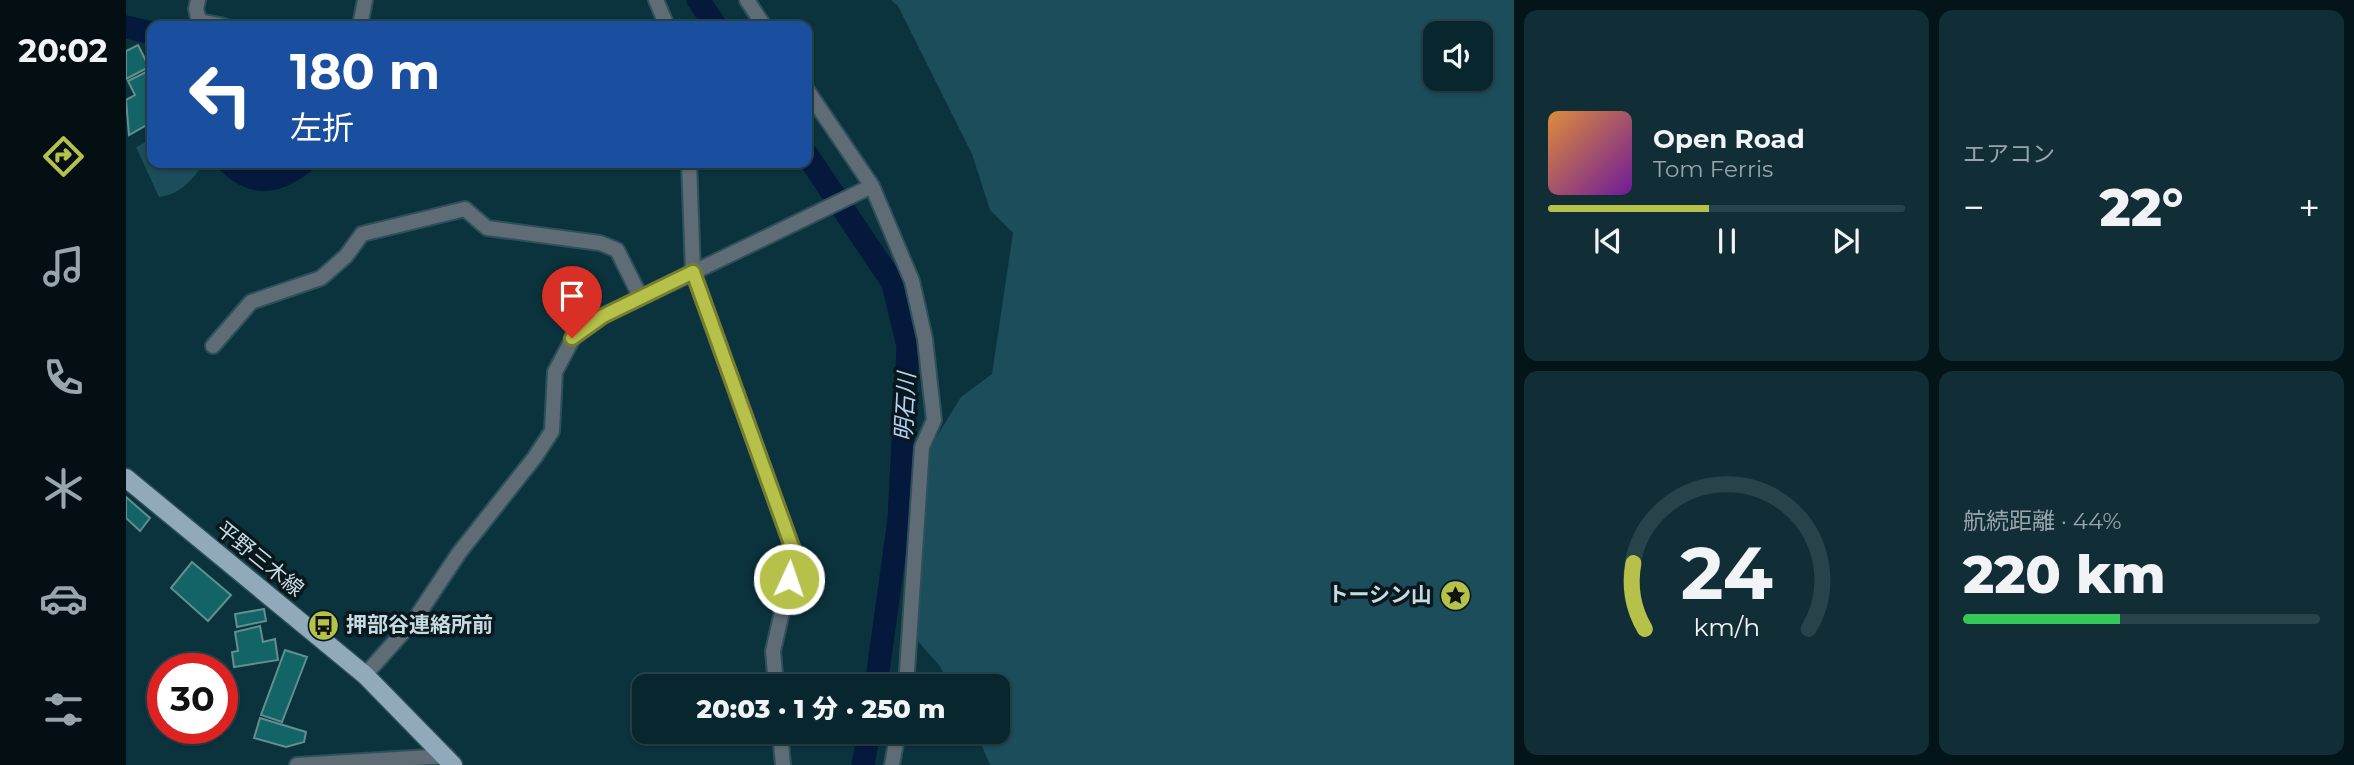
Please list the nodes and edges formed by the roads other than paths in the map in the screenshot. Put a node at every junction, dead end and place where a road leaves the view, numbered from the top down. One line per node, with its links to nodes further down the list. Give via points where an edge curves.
1 (198, 0): 5 (street)
2 (365, 0): 6 (street)
3 (656, 0): 7 (street)
4 (747, 0): 8 (street)
5 (199, 21)
6 (361, 21)
7 (665, 21)
8 (762, 21)
9 (812, 97): 11 (street)
10 (689, 168): 12 (street)
11 (872, 186): 12 (street); 17 (street, via 912,281 925,339 934,420 922,447)
12 (693, 272): 13 (street); 16 (street, via 795,555 773,651)
13 (641, 298): 14 (street, via 617,250 600,243 487,228 466,209 362,234 321,278 251,302); 18 (street, via 572,338 555,372 552,431 453,561 415,620)
14 (213, 346)
15 (126, 478): 18 (main road, 平野三木線)
16 (775, 674)
17 (907, 674)
18 (365, 675): 21 (main road, 平野三木線)
19 (781, 744): 23 (street)
20 (896, 744): 24 (street)
21 (450, 760): 22 (street)
22 (297, 765)
23 (783, 765)
24 (892, 765)

